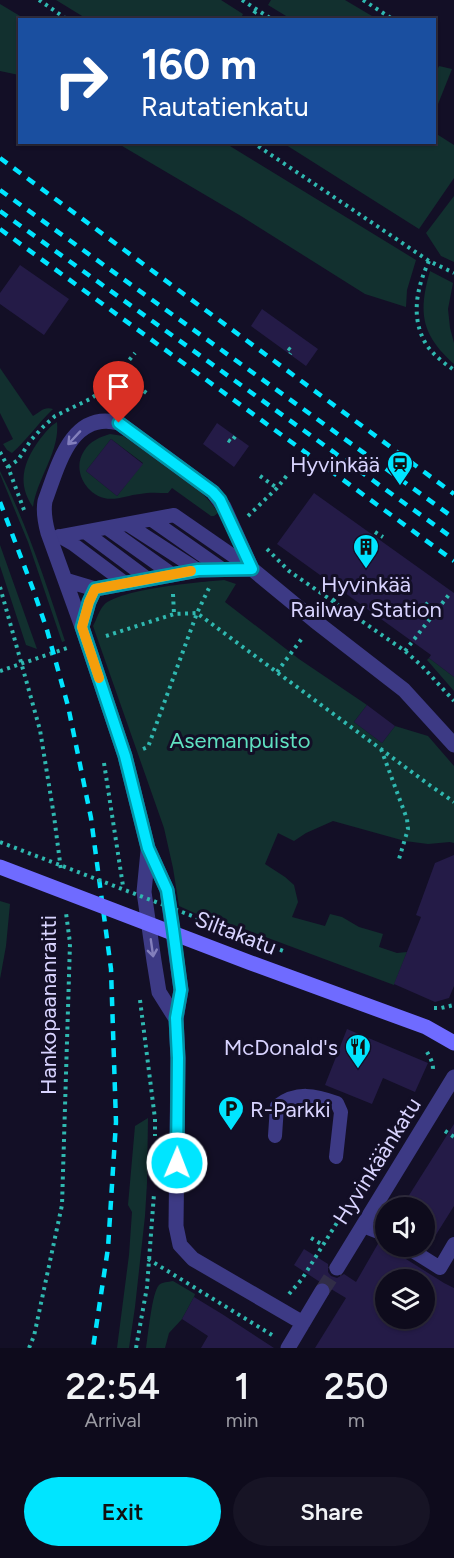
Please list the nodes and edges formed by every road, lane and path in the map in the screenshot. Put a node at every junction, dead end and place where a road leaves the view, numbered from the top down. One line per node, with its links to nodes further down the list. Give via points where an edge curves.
1 (39, 0): 5 (path)
2 (242, 0): 4 (path)
3 (363, 0): 8 (path)
4 (257, 9): 6 (path); 7 (path)
5 (65, 18)
6 (251, 18)
7 (270, 18)
8 (391, 18)
9 (255, 144): 10 (path)
10 (429, 261): 11 (path); 15 (path, via 416,304 419,327 426,344)
11 (454, 273)
12 (288, 348): 14 (path)
13 (135, 353): 16 (path)
14 (290, 354)
15 (454, 370)
16 (120, 373): 17 (path); 20 (path, via 96,395 55,416 8,467)
17 (149, 395)
18 (237, 434): 19 (path, via 231,442)
19 (228, 440)
20 (0, 452)
21 (261, 476): 22 (path)
22 (278, 488)
23 (249, 516): 26 (path)
24 (152, 520): 25 (lane); 31 (lane); 32 (lane, via 174,515)
25 (127, 524): 27 (lane); 33 (lane)
26 (253, 525)
27 (107, 528): 28 (lane); 36 (lane)
28 (85, 532): 29 (lane); 34 (lane)
29 (55, 535): 32 (street, one-way to 29, via 224,507 213,492 134,433 109,420 96,421 67,444 45,501 45,519); 35 (street); 37 (lane)
30 (262, 545): 42 (path, via 289,571)
31 (222, 569): 32 (street); 33 (street)
32 (252, 569): 54 (street, via 404,690)
33 (198, 570): 36 (street)
34 (148, 579): 36 (street); 37 (street)
35 (65, 580): 39 (street); 48 (street)
36 (172, 580): 47 (path)
37 (125, 583): 39 (street)
38 (0, 587): 51 (path)
39 (95, 589): 48 (street)
40 (337, 590): 42 (path, via 341,591)
41 (451, 592): 45 (path)
42 (333, 601): 50 (path)
43 (425, 603): 45 (path)
44 (200, 608): 46 (path)
45 (436, 611): 50 (path)
46 (197, 613): 47 (path); 55 (path); 56 (path)
47 (174, 614): 49 (path)
48 (82, 627): 49 (street)
49 (87, 642): 51 (path); 60 (street, via 125,756)
50 (405, 651): 53 (path)
51 (21, 663): 52 (path); 63 (path, via 40,729)
52 (0, 671)
53 (454, 701)
54 (454, 745)
55 (148, 747)
56 (381, 749): 58 (path); 61 (path, via 407,819)
57 (104, 763): 64 (path)
58 (454, 802)
59 (0, 842): 66 (path, bridge)
60 (148, 848): 69 (street, via 167,890 181,990); 69 (street, one-way to 69, via 144,892 154,962 159,992)
61 (399, 859)
62 (0, 867): 70 (street, Siltakatu, bridge)
63 (61, 874)
64 (125, 897)
65 (66, 908): 94 (path, Hankopaananraitti, via 70,943 62,1205)
66 (288, 953)
67 (139, 992): 78 (path)
68 (454, 1005): 70 (path, via 432,1008)
69 (176, 1018): 90 (street, via 176,1226 180,1245 193,1259)
70 (426, 1027): 71 (street, Siltakatu, bridge); 73 (path, via 418,1046 432,1062)
71 (454, 1043)
72 (454, 1077): 81 (street, Hyvinkäänkatu)
73 (428, 1078)
74 (404, 1116): 85 (path)
75 (444, 1131): 77 (path)
76 (275, 1136): 79 (lane, via 277,1106 287,1098 326,1098 337,1103 341,1112)
77 (454, 1137)
78 (155, 1141)
79 (336, 1158)
80 (155, 1184): 87 (path)
81 (363, 1226): 82 (lane); 88 (street, Hyvinkäänkatu)
82 (375, 1231)
83 (311, 1238): 85 (path)
84 (454, 1244): 86 (lane, via 441,1268)
85 (323, 1245): 90 (path)
86 (423, 1257)
87 (148, 1259): 92 (path); 95 (path)
88 (337, 1268)
89 (322, 1291): 91 (street)
90 (280, 1310): 91 (street); 92 (path, via 270,1324)
91 (303, 1323): 96 (street)
92 (272, 1335): 93 (path)
93 (268, 1341)
94 (30, 1348)
95 (136, 1348)
96 (288, 1348)

